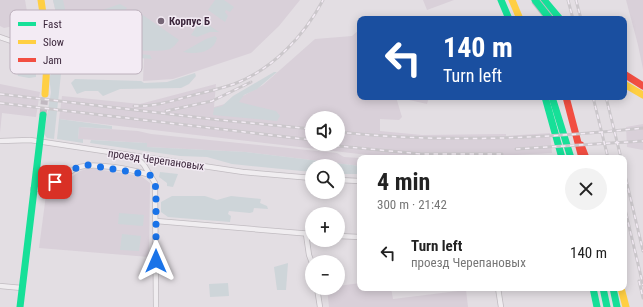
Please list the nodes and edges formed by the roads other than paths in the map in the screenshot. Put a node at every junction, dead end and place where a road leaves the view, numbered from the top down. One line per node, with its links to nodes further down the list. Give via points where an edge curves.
1 (41, 0): 7 (main road)
2 (501, 0): 8 (main road)
3 (512, 0): 9 (main road)
4 (536, 0): 11 (main road, bridge)
5 (540, 0): 10 (main road)
6 (544, 0): 12 (main road)
7 (43, 10)
8 (508, 16)
9 (519, 16)
10 (544, 16)
11 (548, 16)
12 (557, 16)
13 (0, 37): 14 (street)
14 (10, 41)
15 (47, 74): 19 (main road)
16 (627, 76): 18 (main road)
17 (627, 86): 20 (main road)
18 (643, 86)
19 (45, 94)
20 (643, 95)
21 (544, 100): 28 (main road)
22 (553, 100): 29 (main road)
23 (567, 100): 25 (main road)
24 (43, 115): 27 (main road)
25 (578, 136): 30 (main road); 31 (main road)
26 (0, 141): 27 (street, проезд Черепановых, via 25,140)
27 (39, 143): 32 (street, проезд Черепановых); 37 (main road)
28 (561, 155)
29 (570, 155)
30 (581, 155)
31 (585, 155)
32 (136, 157): 33 (street); 34 (street, проезд Черепановых)
33 (150, 175): 37 (street, проезд Черепановых, via 95,165 83,166 73,169 46,189); 38 (street, via 156,190)
34 (305, 177)
35 (345, 180): 36 (street)
36 (357, 181)
37 (33, 189): 43 (main road)
38 (156, 221): 39 (street); 51 (street)
39 (305, 234)
40 (345, 236): 41 (street)
41 (357, 237)
42 (0, 286): 43 (street)
43 (22, 288): 50 (main road)
44 (498, 291): 53 (street)
45 (594, 291): 54 (main road)
46 (604, 291): 55 (main road)
47 (614, 291): 56 (main road)
48 (622, 291): 57 (main road)
49 (318, 295): 52 (street)
50 (20, 307)
51 (156, 307)
52 (320, 307)
53 (501, 307)
54 (597, 307)
55 (607, 307)
56 (617, 307)
57 (626, 307)

